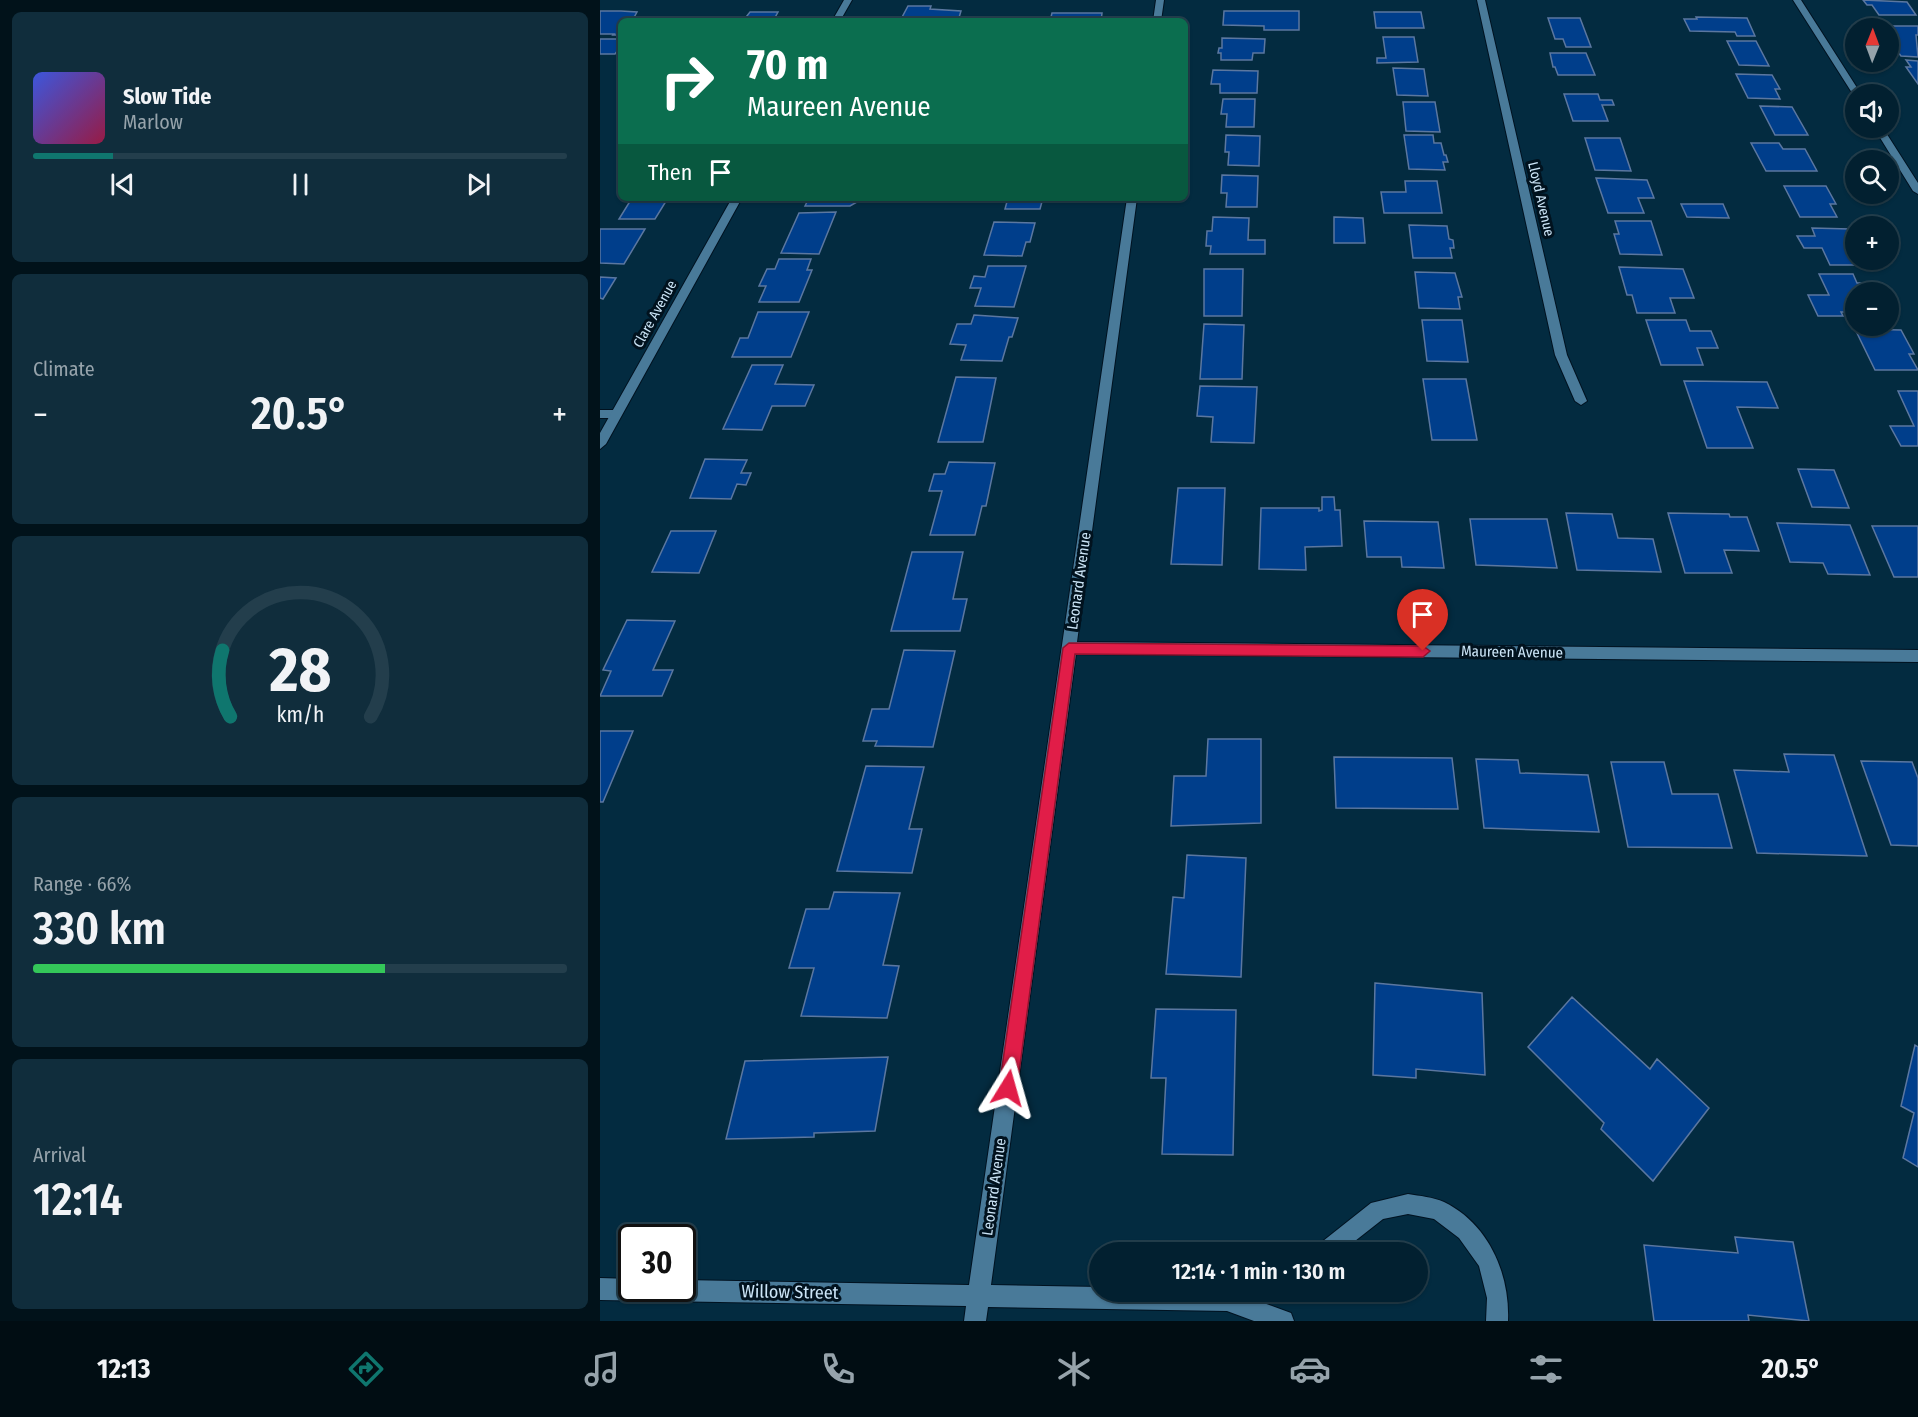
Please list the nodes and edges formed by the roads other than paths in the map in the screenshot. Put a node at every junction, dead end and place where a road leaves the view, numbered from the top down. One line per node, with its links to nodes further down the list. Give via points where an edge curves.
1 (848, 0): 5 (street)
2 (1160, 0): 6 (street)
3 (1481, 0): 12 (street, Lloyd Avenue, via 1561,355)
4 (1797, 0): 7 (street)
5 (838, 18)
6 (1157, 18)
7 (1851, 84)
8 (1884, 138): 9 (street)
9 (1918, 191)
10 (735, 201): 14 (street, Clare Avenue)
11 (1132, 201): 16 (street, Leonard Avenue)
12 (1581, 401)
13 (600, 414): 14 (street)
14 (616, 414): 15 (street, Clare Avenue)
15 (600, 444)
16 (1069, 648): 17 (street, Maureen Avenue); 20 (street, Leonard Avenue)
17 (1918, 656)
18 (1338, 1242): 25 (street, via 1378,1210 1408,1203 1439,1210 1467,1231 1488,1261 1498,1298)
19 (600, 1289): 20 (street, Willow Street)
20 (979, 1296): 21 (street, Willow Street); 23 (street, Leonard Avenue)
21 (1089, 1298)
22 (1232, 1302): 24 (street)
23 (975, 1321)
24 (1283, 1321)
25 (1497, 1321)

